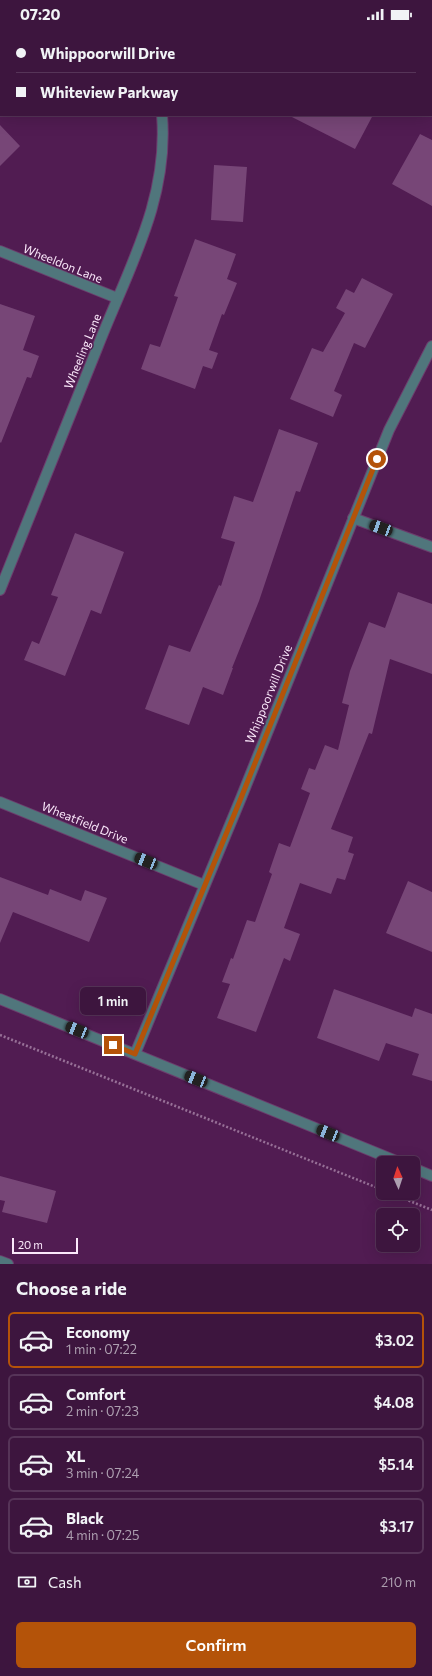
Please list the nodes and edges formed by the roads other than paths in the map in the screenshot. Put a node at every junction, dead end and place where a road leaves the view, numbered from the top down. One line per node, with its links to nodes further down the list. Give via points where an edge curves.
1 (162, 116): 3 (street, Wheeling Lane, via 162,160 155,199 140,247)
2 (0, 251): 3 (street, Wheeldon Lane)
3 (116, 298): 7 (street, Wheeling Lane)
4 (432, 346): 5 (street, Whippoorwill Drive, via 389,430)
5 (353, 518): 6 (street); 9 (street, Whippoorwill Drive)
6 (432, 547)
7 (0, 590)
8 (0, 802): 9 (street, Wheatfield Drive)
9 (204, 885): 11 (street, Whippoorwill Drive)
10 (0, 999): 11 (street)
11 (135, 1054): 12 (street)
12 (384, 1156)
13 (420, 1171): 14 (street)
14 (432, 1176)
15 (0, 1261): 16 (street)
16 (8, 1264)

